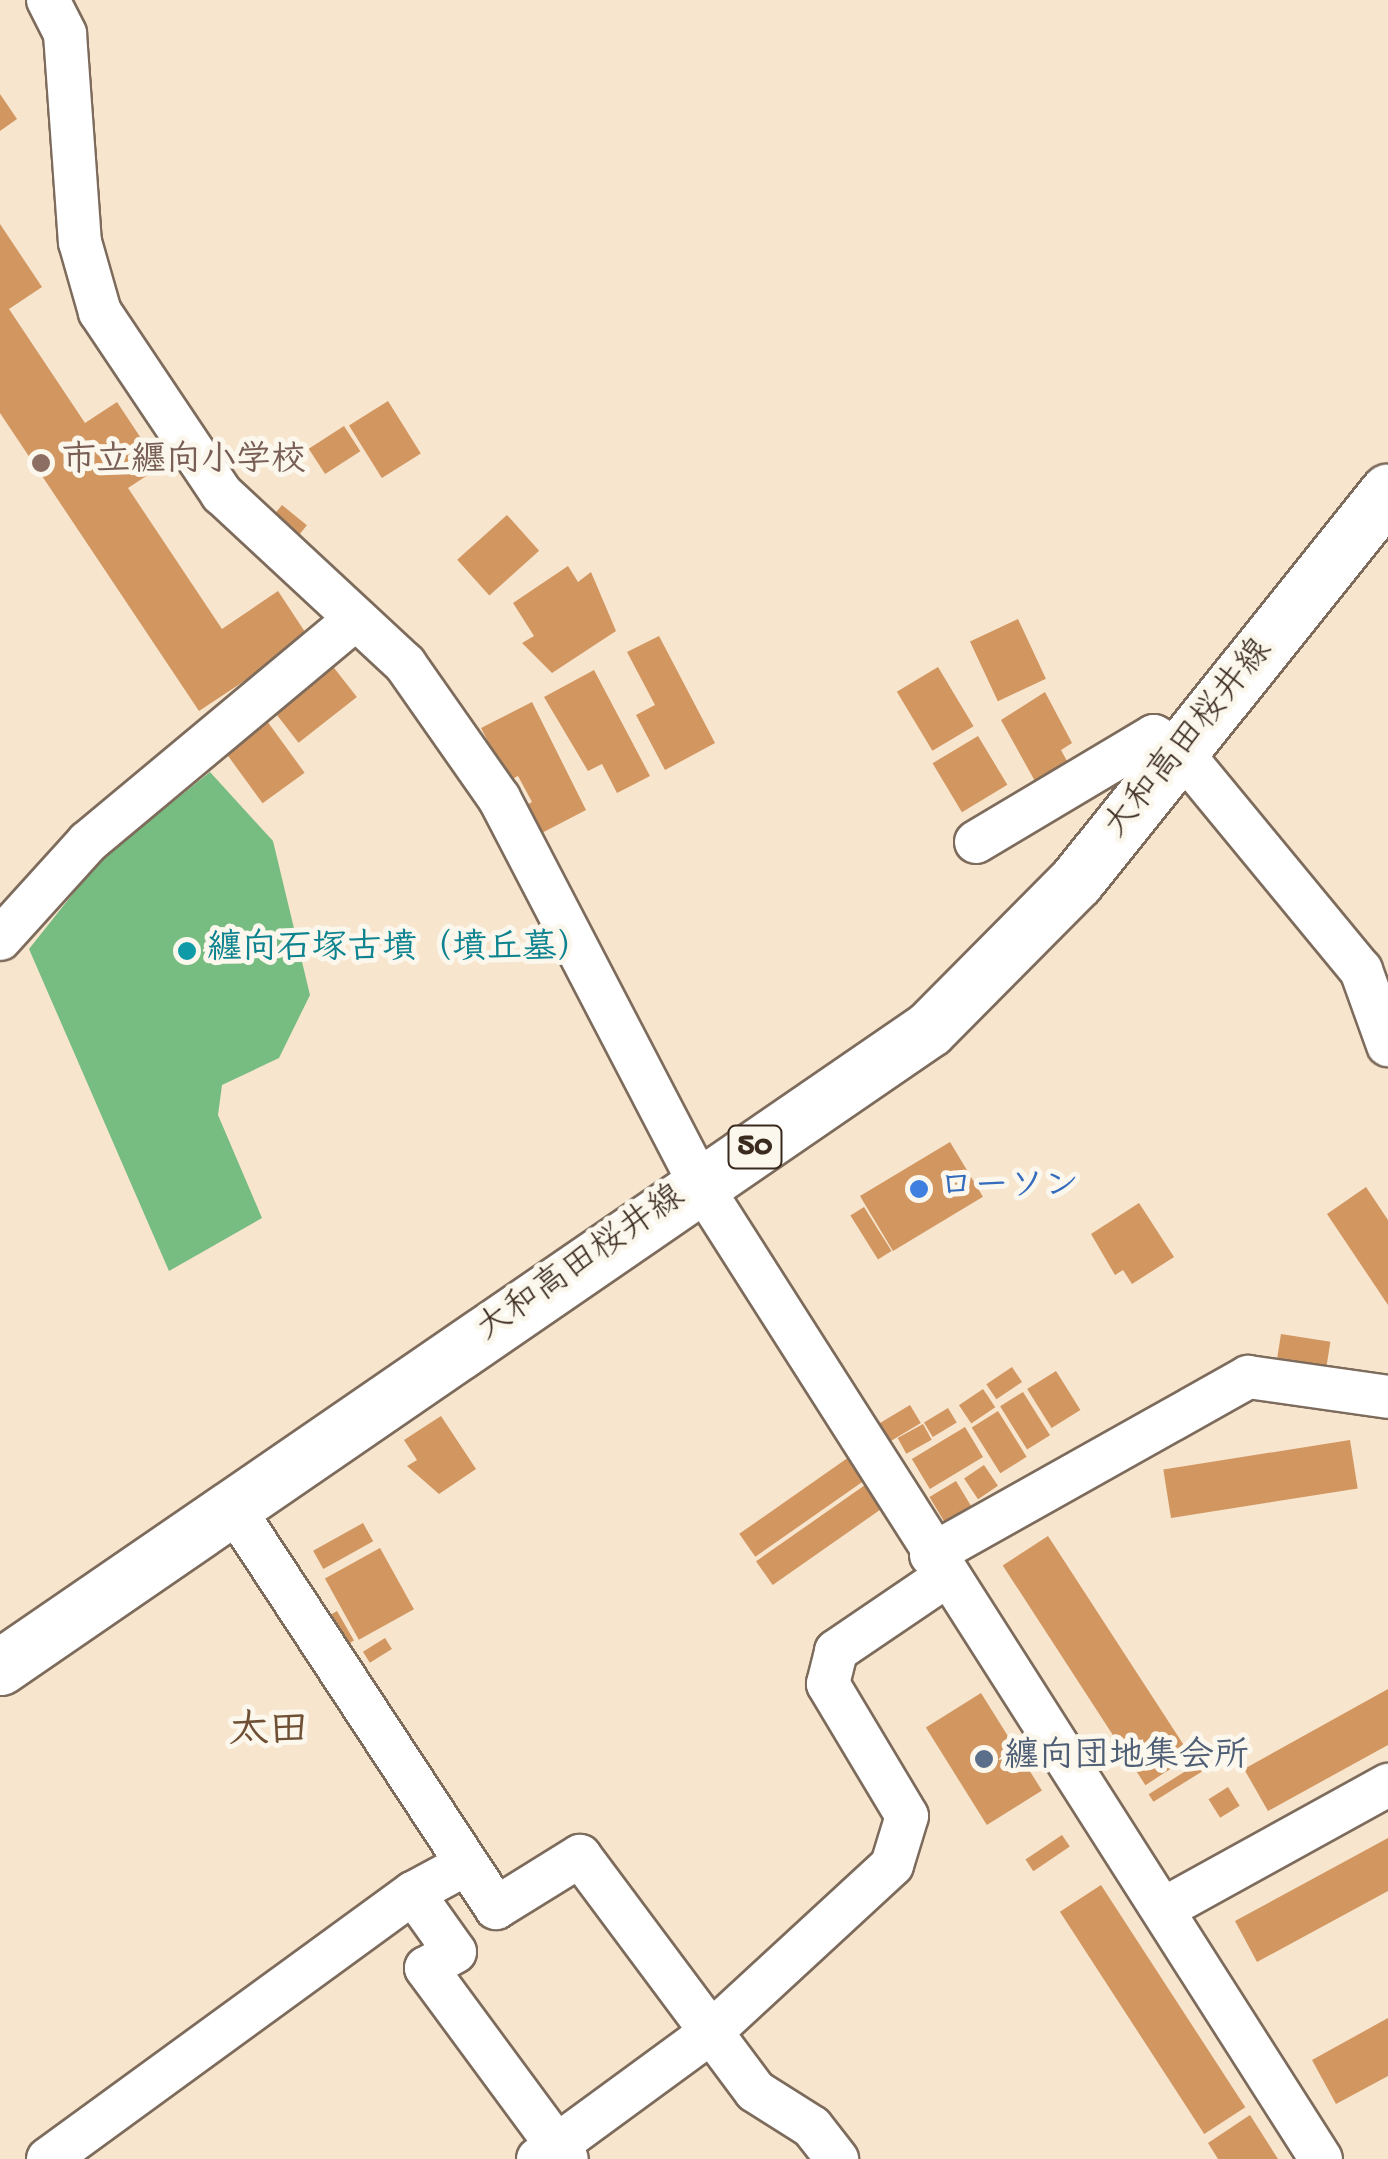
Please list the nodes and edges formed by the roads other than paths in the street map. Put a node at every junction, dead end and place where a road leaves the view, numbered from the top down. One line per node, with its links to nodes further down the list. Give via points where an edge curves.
1 (48, 0): 3 (street, via 65,34 80,242 100,312 222,494)
2 (1388, 492): 4 (main road, 大和高田桜井線 / 50)
3 (353, 621): 6 (street, via 88,842); 8 (street, via 405,664 499,798)
4 (1181, 752): 5 (street, via 1154,736); 7 (street, via 1360,970); 8 (main road, 大和高田桜井線 / 50, via 1076,881 929,1029 817,1122)
5 (976, 842)
6 (0, 939)
7 (1388, 1046)
8 (700, 1184): 10 (main road, 大和高田桜井線 / 50); 11 (street, via 760,1260)
9 (1388, 1397): 11 (street, via 1248,1377)
10 (232, 1506): 12 (main road, 大和高田桜井線 / 50); 14 (street)
11 (938, 1566): 16 (street); 17 (street, via 836,1651 828,1684 907,1816 892,1865)
12 (0, 1667)
13 (1388, 1785): 16 (street)
14 (464, 1866): 15 (street); 17 (street, via 496,1908 580,1856)
15 (413, 1893): 18 (street, via 454,1952 426,1968); 19 (street)
16 (1165, 1908): 21 (street)
17 (710, 2034): 18 (street); 20 (street, via 756,2090 812,2126)
18 (553, 2154)
19 (48, 2159)
20 (837, 2159)
21 (1321, 2159)

